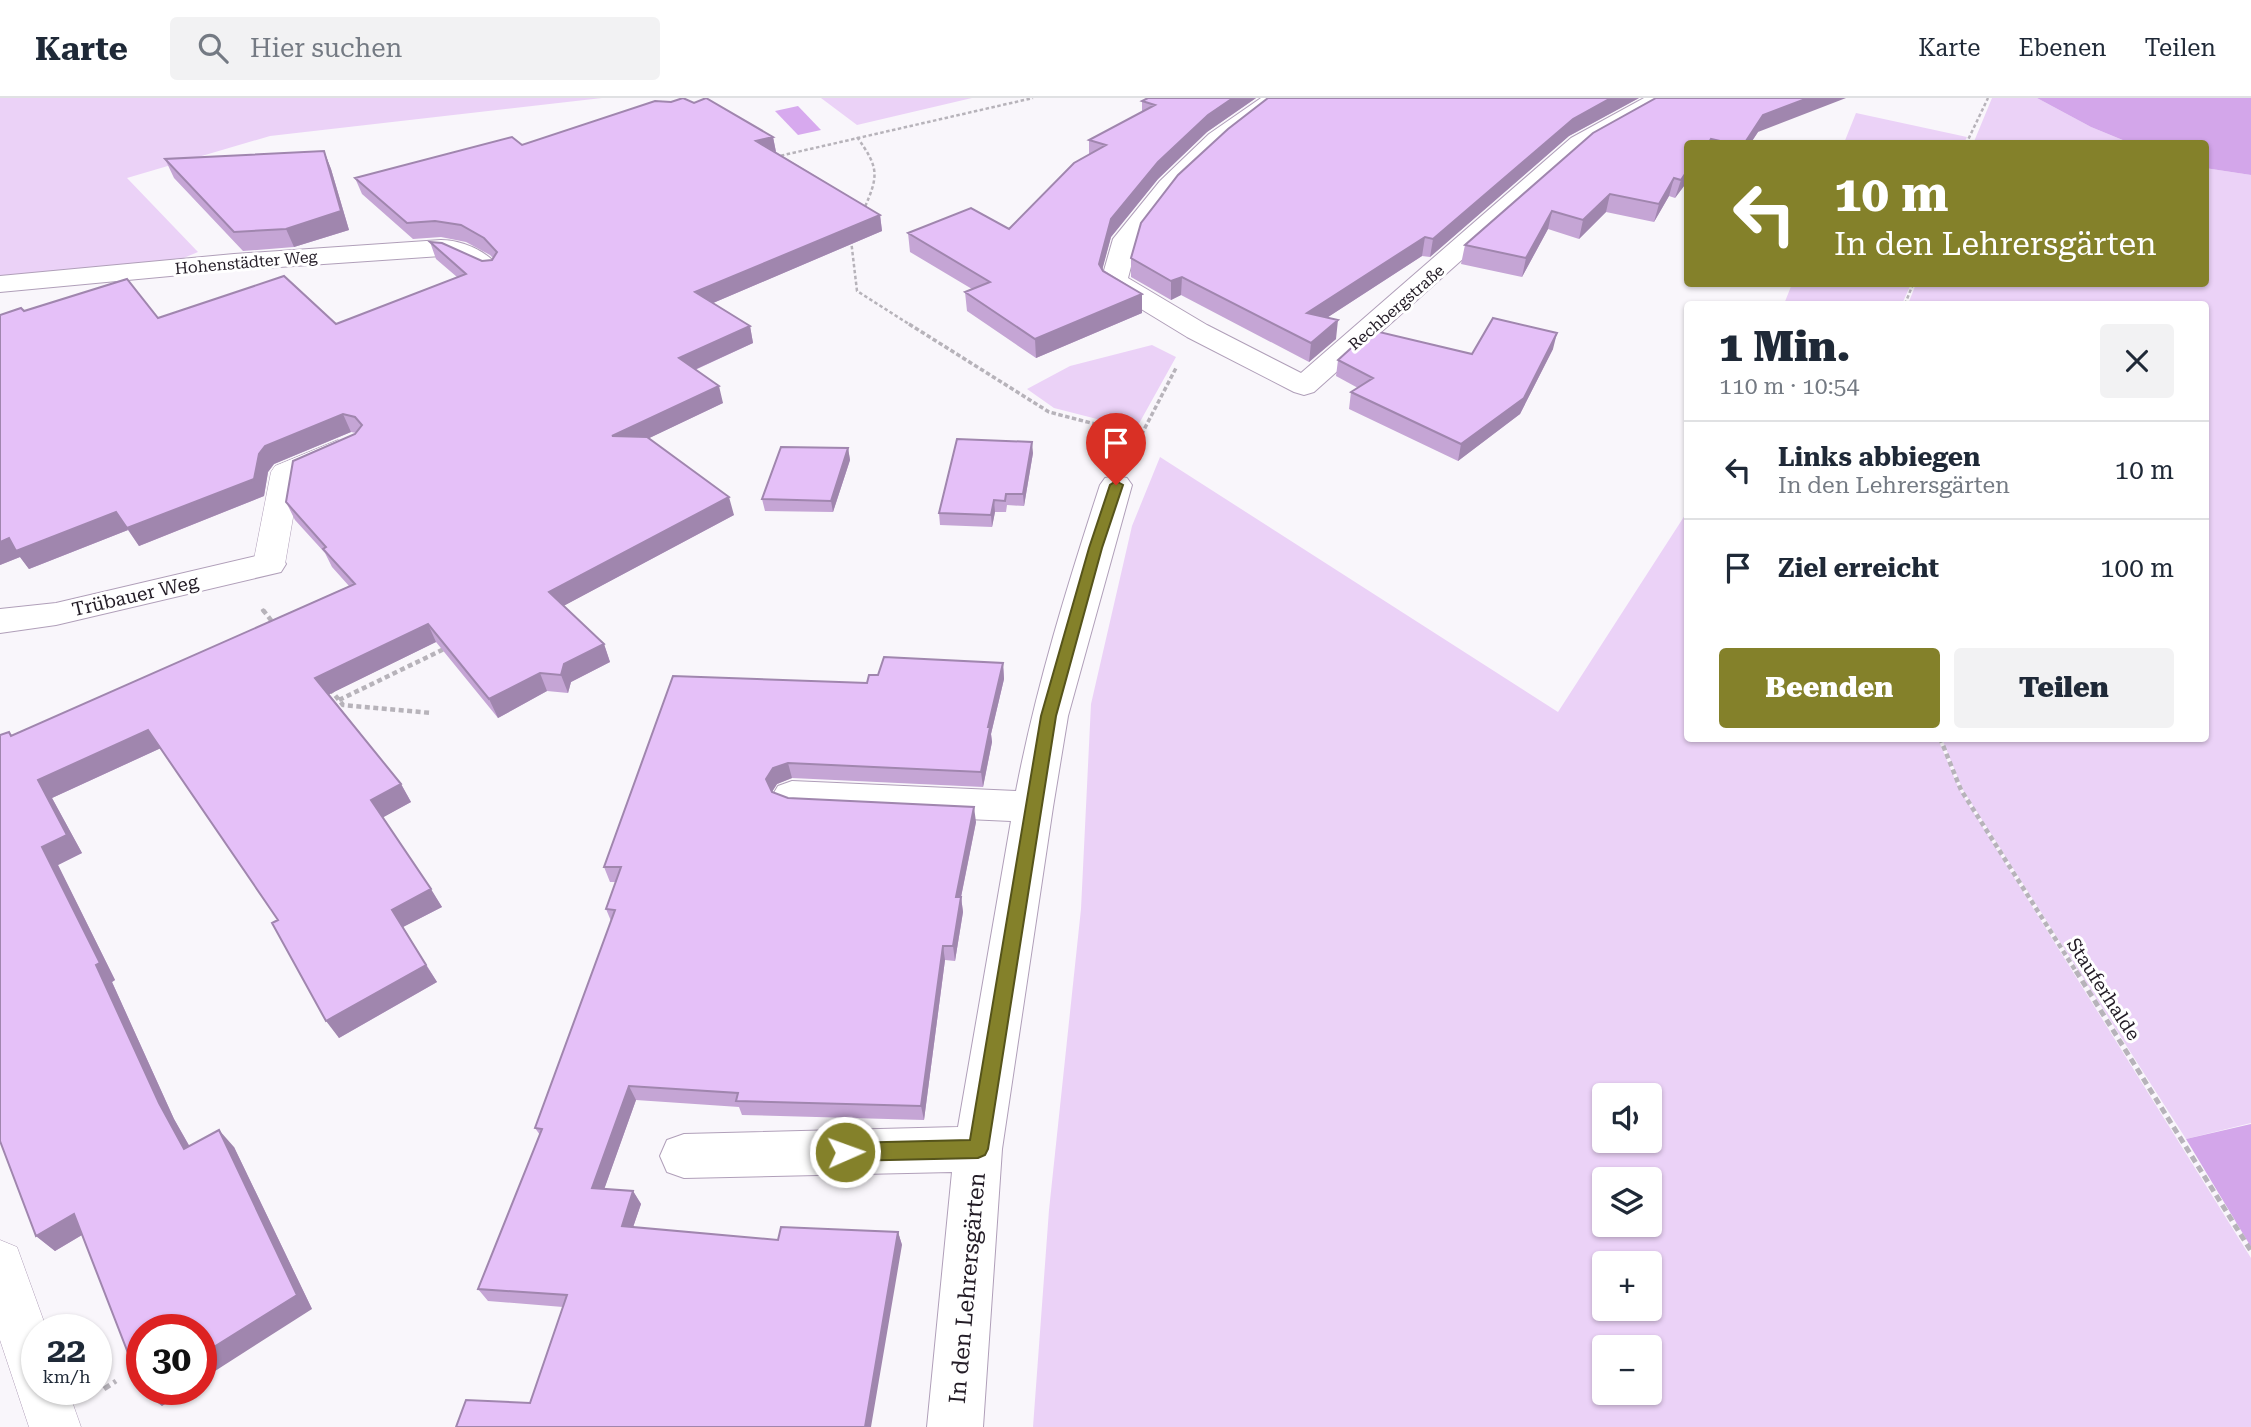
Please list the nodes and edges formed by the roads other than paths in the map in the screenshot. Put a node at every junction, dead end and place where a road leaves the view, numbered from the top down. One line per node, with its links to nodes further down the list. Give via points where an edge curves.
1 (1275, 98): 2 (street, Rechbergstraße, via 1217,139 1168,186 1126,239 1114,281 1197,331 1304,386 1579,143)
2 (1660, 98)
3 (486, 269): 4 (street, Hohenstädter Weg, via 454,248 441,248)
4 (0, 284)
5 (352, 443): 7 (lane, via 286,472)
6 (1116, 485): 10 (street, In den Lehrersgärten, via 1049,716)
7 (269, 564): 8 (street, Trübauer Weg, via 56,614)
8 (0, 621)
9 (792, 796): 10 (street)
10 (1033, 807): 11 (street, In den Lehrersgärten)
11 (978, 1149): 12 (street, In den Lehrersgärten); 17 (street, In den Lehrersgärten)
12 (684, 1156)
13 (0, 1264): 14 (lane)
14 (21, 1327)
15 (47, 1405): 16 (lane)
16 (55, 1427)
17 (955, 1427)

